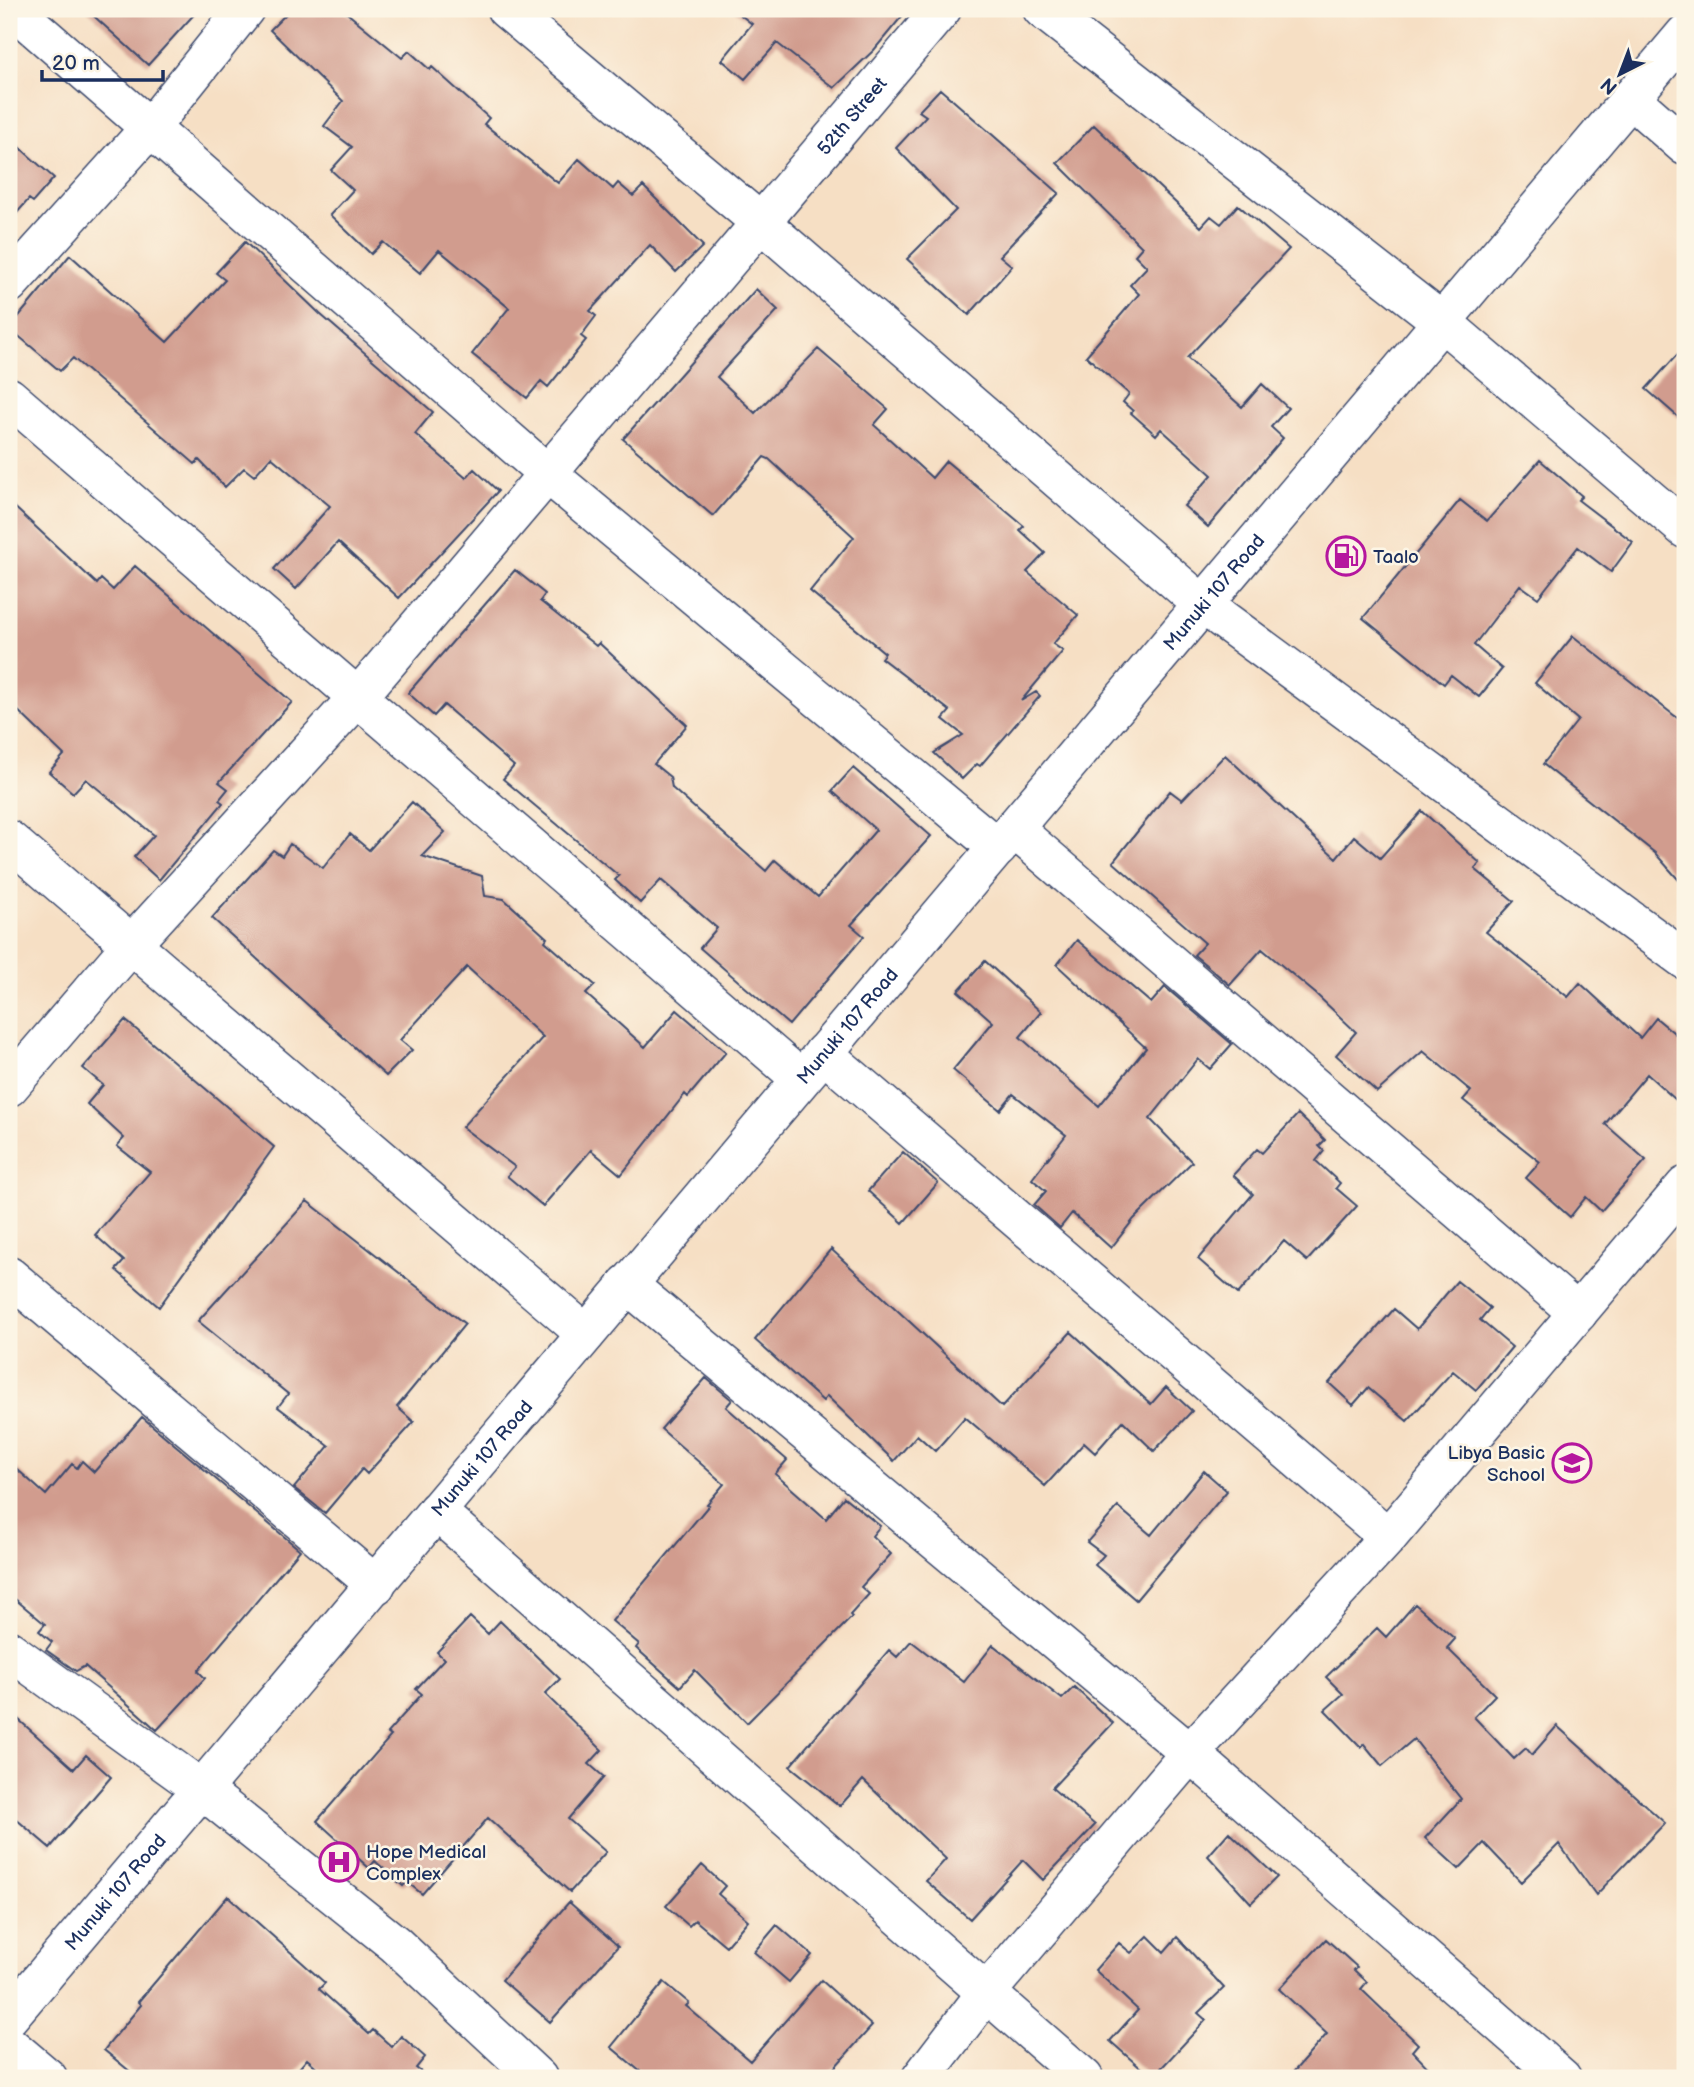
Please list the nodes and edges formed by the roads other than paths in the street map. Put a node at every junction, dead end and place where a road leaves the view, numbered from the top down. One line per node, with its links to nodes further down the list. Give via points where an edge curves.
1 (13, 9): 8 (street)
2 (245, 9): 8 (street)
3 (506, 9): 10 (street)
4 (942, 9): 10 (street, 52th Street)
5 (1042, 9): 12 (street)
6 (1685, 34): 7 (street, Munuki 107 Road)
7 (1630, 98): 9 (street); 12 (street, Munuki 107 Road)
8 (149, 129): 11 (street); 14 (street)
9 (1685, 146)
10 (760, 222): 14 (street, 52th Street); 16 (street)
11 (9, 284)
12 (1441, 321): 15 (street); 16 (street, Munuki 107 Road)
13 (9, 397): 17 (street)
14 (549, 475): 17 (street, 52th Street); 18 (street)
15 (1685, 529)
16 (1202, 604): 18 (street, Munuki 107 Road); 21 (street)
17 (358, 697): 20 (street, 52th Street); 22 (street)
18 (1005, 838): 22 (street, Munuki 107 Road); 27 (street)
19 (9, 840): 20 (street)
20 (131, 945): 23 (street, 52th Street); 28 (street)
21 (1685, 960)
22 (812, 1066): 26 (street, Munuki 107 Road); 30 (street)
23 (9, 1087)
24 (1685, 1185): 27 (street)
25 (9, 1276): 31 (street)
26 (627, 1284): 28 (street, Munuki 107 Road); 33 (street)
27 (1578, 1313): 30 (street)
28 (586, 1334): 29 (street, Munuki 107 Road)
29 (436, 1511): 31 (street, Munuki 107 Road); 35 (street)
30 (1388, 1537): 33 (street)
31 (376, 1585): 34 (street, Munuki 107 Road)
32 (9, 1650): 34 (street)
33 (1190, 1753): 35 (street); 42 (street)
34 (200, 1788): 36 (street, Munuki 107 Road); 39 (street, via 395,1944)
35 (986, 1993): 40 (street); 41 (street)
36 (9, 2017)
37 (9, 2045): 38 (street)
38 (48, 2078)
39 (538, 2078)
40 (920, 2078)
41 (1084, 2078)
42 (1562, 2078)

